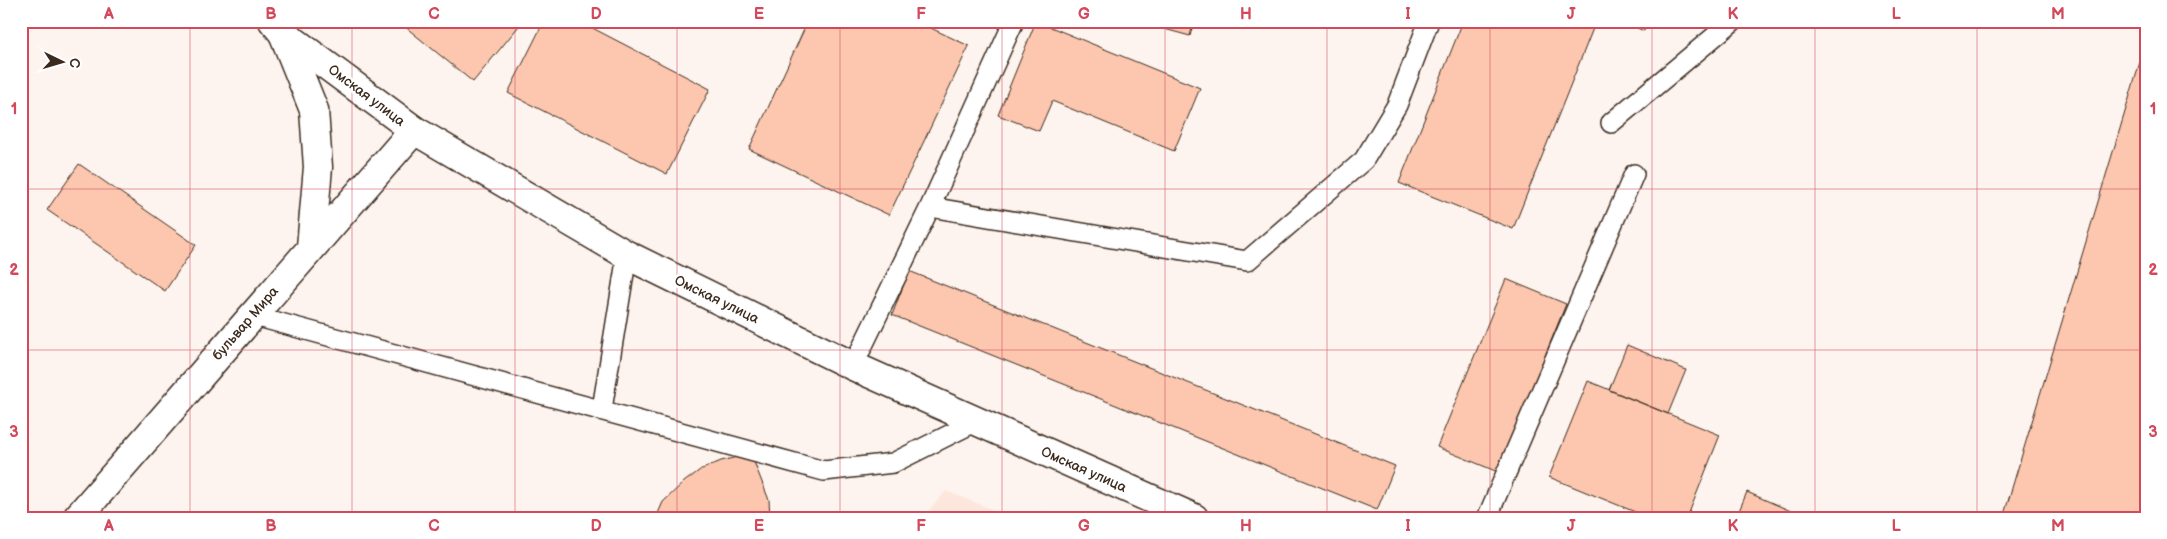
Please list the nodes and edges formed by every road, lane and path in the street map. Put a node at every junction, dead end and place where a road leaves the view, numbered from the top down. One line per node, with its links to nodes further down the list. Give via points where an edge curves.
1 (1014, 21): 8 (lane)
2 (1429, 21): 8 (lane, via 1397,105 1364,160 1247,261)
3 (1733, 21): 5 (lane)
4 (278, 27): 6 (main road, Омская улица); 9 (main road, via 314,110 318,167)
5 (1611, 123)
6 (414, 130): 9 (main road, бульвар Мира); 10 (main road, Омская улица)
7 (1634, 174): 17 (lane)
8 (930, 207): 12 (lane)
9 (311, 247): 11 (main road, бульвар Мира)
10 (627, 256): 12 (main road, Омская улица); 13 (lane)
11 (251, 315): 13 (lane); 15 (main road, бульвар Мира)
12 (854, 366): 14 (main road, Омская улица)
13 (602, 409): 14 (lane, via 824,471 893,464)
14 (975, 422): 16 (main road, Омская улица)
15 (77, 518)
16 (1194, 518)
17 (1487, 518)

